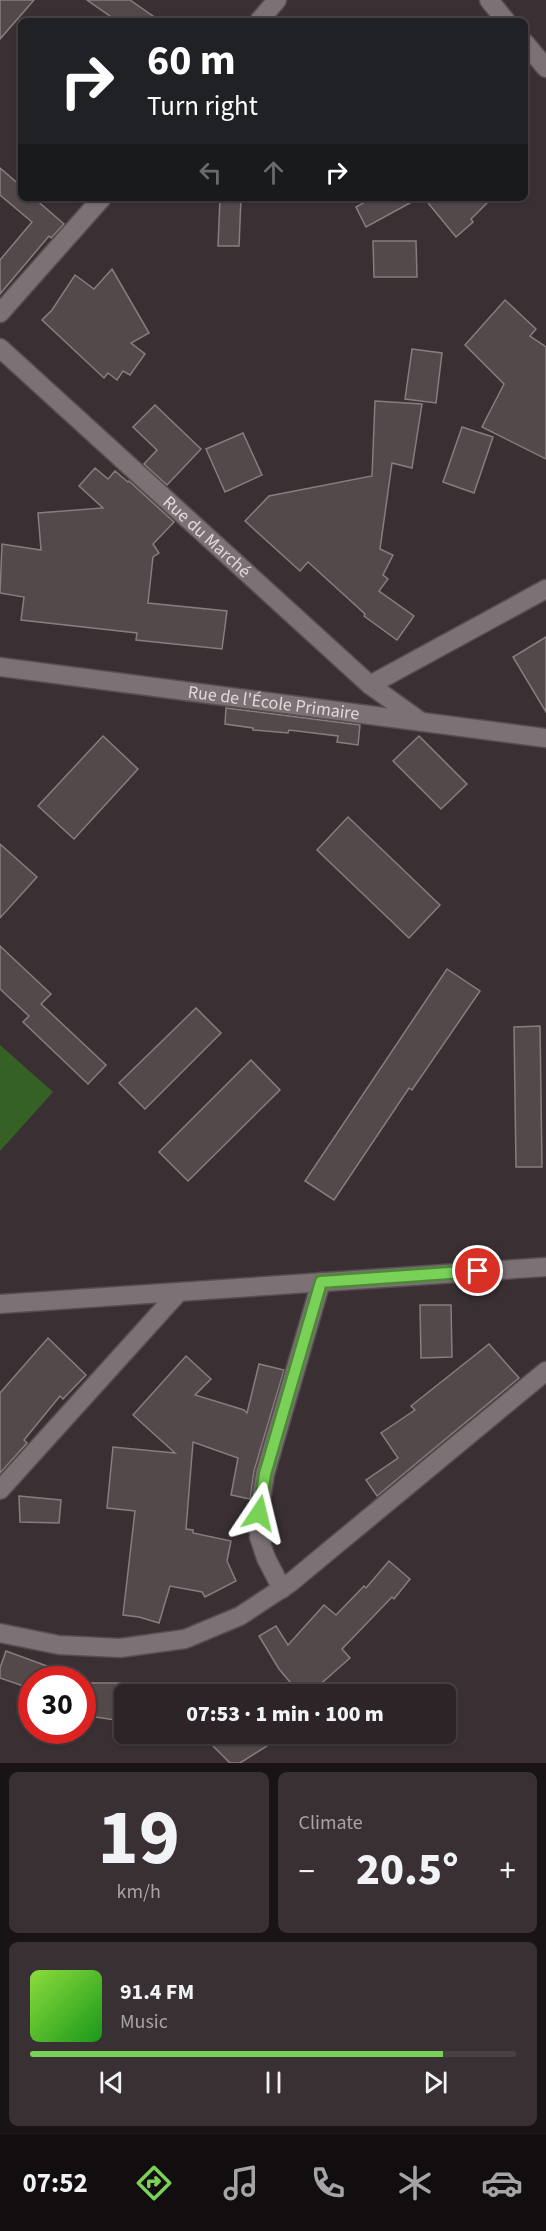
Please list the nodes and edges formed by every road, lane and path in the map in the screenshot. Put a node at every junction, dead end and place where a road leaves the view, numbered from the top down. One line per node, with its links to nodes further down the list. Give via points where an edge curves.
1 (278, 0): 3 (street)
2 (489, 0): 4 (street)
3 (262, 18)
4 (504, 18)
5 (528, 47): 6 (street)
6 (546, 68)
7 (99, 201): 8 (street)
8 (0, 312)
9 (0, 348): 12 (street, Rue du Marché)
10 (546, 589): 12 (street)
11 (0, 667): 13 (street, Rue de l'École Primaire)
12 (370, 685): 13 (street, Rue du Marché)
13 (420, 721): 14 (street, Rue de l'École Primaire)
14 (546, 738)
15 (546, 1267): 16 (street)
16 (321, 1282): 17 (street); 21 (street, via 265,1474 259,1513 259,1537)
17 (178, 1293): 18 (street); 20 (street)
18 (0, 1304)
19 (546, 1371): 21 (street)
20 (0, 1490)
21 (282, 1589): 22 (street, via 240,1616 185,1639 120,1648 59,1645)
22 (0, 1633)

